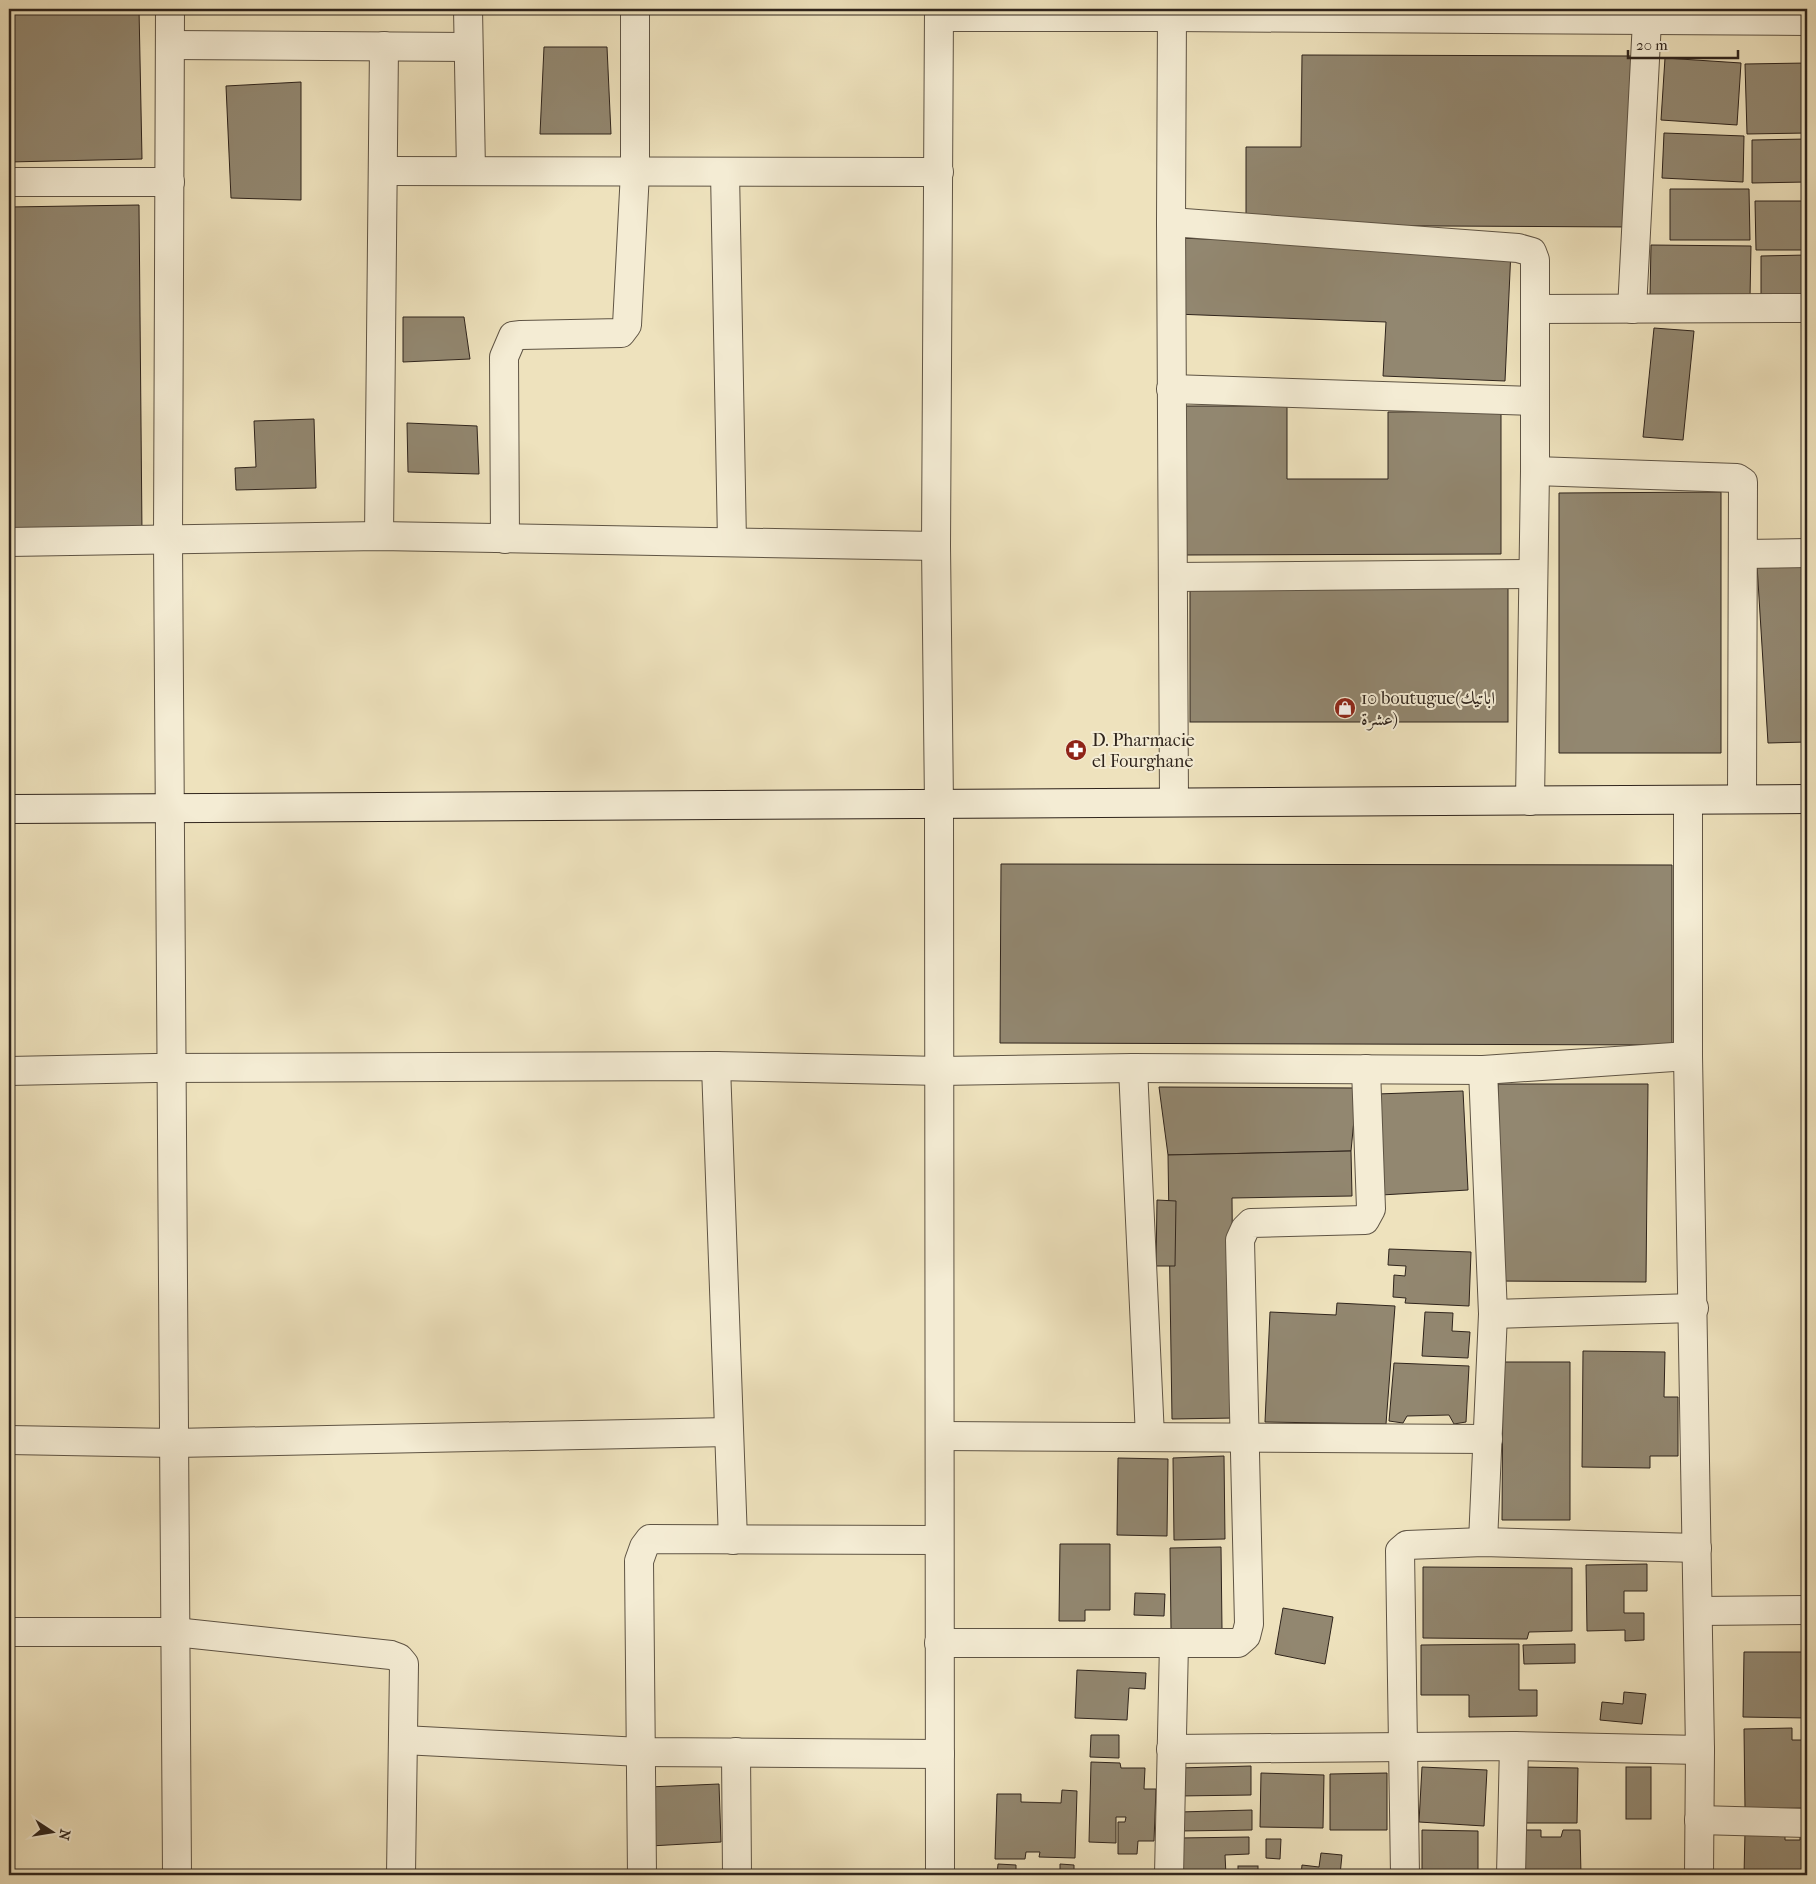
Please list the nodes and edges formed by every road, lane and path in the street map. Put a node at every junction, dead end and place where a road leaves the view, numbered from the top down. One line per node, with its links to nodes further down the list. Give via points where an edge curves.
1 (170, 9): 10 (street)
2 (468, 9): 12 (street)
3 (636, 9): 15 (street)
4 (940, 13): 5 (street); 17 (street)
5 (1172, 13): 7 (street); 20 (street)
6 (1750, 14): 8 (street); 9 (street)
7 (1537, 15): 8 (street)
8 (1647, 21): 22 (street)
9 (1807, 21)
10 (170, 45): 11 (street); 19 (street)
11 (384, 46): 12 (street); 13 (street)
12 (468, 47): 14 (street)
13 (383, 171): 14 (street); 27 (street)
14 (471, 171): 15 (street)
15 (635, 172): 16 (street); 28 (street, via 629,318 625,330 621,333 521,335 513,336 508,344 504,357)
16 (725, 172): 17 (street); 31 (street)
17 (939, 172): 32 (street)
18 (9, 182): 19 (street)
19 (170, 182): 29 (street)
20 (1171, 222): 23 (street, via 1528,250 1535,260); 24 (street)
21 (1807, 308): 22 (street)
22 (1632, 309): 23 (street)
23 (1535, 310): 25 (street)
24 (1171, 389): 25 (street); 36 (street)
25 (1535, 401): 26 (street)
26 (1535, 471): 34 (street, via 1741,479); 35 (street)
27 (379, 536): 28 (street); 29 (street)
28 (505, 539): 31 (street)
29 (168, 540): 30 (street); 43 (street)
30 (9, 542)
31 (732, 542): 32 (street)
32 (936, 546): 42 (street)
33 (1807, 553): 34 (street)
34 (1743, 554): 37 (street)
35 (1534, 574): 36 (street); 39 (street)
36 (1173, 577): 41 (street)
37 (1742, 798): 38 (street); 40 (street)
38 (1807, 799)
39 (1530, 800): 40 (street); 41 (street)
40 (1688, 800): 45 (street)
41 (1174, 802): 42 (street)
42 (940, 806): 43 (street); 52 (street)
43 (172, 808): 44 (street); 47 (street)
44 (9, 809)
45 (1688, 1056): 50 (street); 53 (street)
46 (716, 1066): 47 (street); 52 (street); 55 (street)
47 (173, 1068): 51 (street); 61 (street)
48 (1134, 1068): 49 (street); 52 (street); 57 (street)
49 (1366, 1069): 50 (street); 58 (street, via 1371,1209 1368,1216 1364,1220 1251,1223 1240,1240)
50 (1482, 1070): 54 (street)
51 (9, 1071)
52 (940, 1071): 56 (street)
53 (1694, 1308): 54 (street); 65 (street)
54 (1493, 1314): 59 (street)
55 (729, 1432): 61 (street); 62 (street)
56 (940, 1436): 57 (street); 63 (street)
57 (1150, 1437): 58 (street)
58 (1244, 1438): 59 (street); 71 (street, via 1249,1624 1246,1636 1238,1643)
59 (1488, 1439): 64 (street)
60 (9, 1440): 61 (street)
61 (174, 1443): 69 (street)
62 (733, 1540): 63 (street); 77 (street, via 650,1539 644,1547 639,1574)
63 (940, 1540): 70 (street)
64 (1483, 1542): 65 (street); 74 (street, via 1406,1544 1400,1552)
65 (1697, 1548): 67 (street)
66 (1807, 1610): 67 (street)
67 (1698, 1611): 76 (street)
68 (9, 1632): 69 (street)
69 (175, 1632): 72 (street, via 399,1658 404,1664); 82 (street)
70 (939, 1643): 71 (street); 79 (street)
71 (1174, 1643): 75 (street)
72 (403, 1740): 77 (street); 83 (street)
73 (1514, 1746): 74 (street); 76 (street); 89 (street)
74 (1403, 1747): 75 (street); 88 (street)
75 (1171, 1749): 87 (street)
76 (1700, 1750): 80 (street)
77 (641, 1752): 78 (street); 84 (street)
78 (736, 1752): 79 (street); 85 (street)
79 (940, 1754): 86 (street)
80 (1700, 1820): 81 (street); 90 (street)
81 (1807, 1823)
82 (177, 1875)
83 (401, 1875)
84 (642, 1875)
85 (737, 1875)
86 (940, 1875)
87 (1169, 1875)
88 (1405, 1875)
89 (1511, 1875)
90 (1699, 1875)

